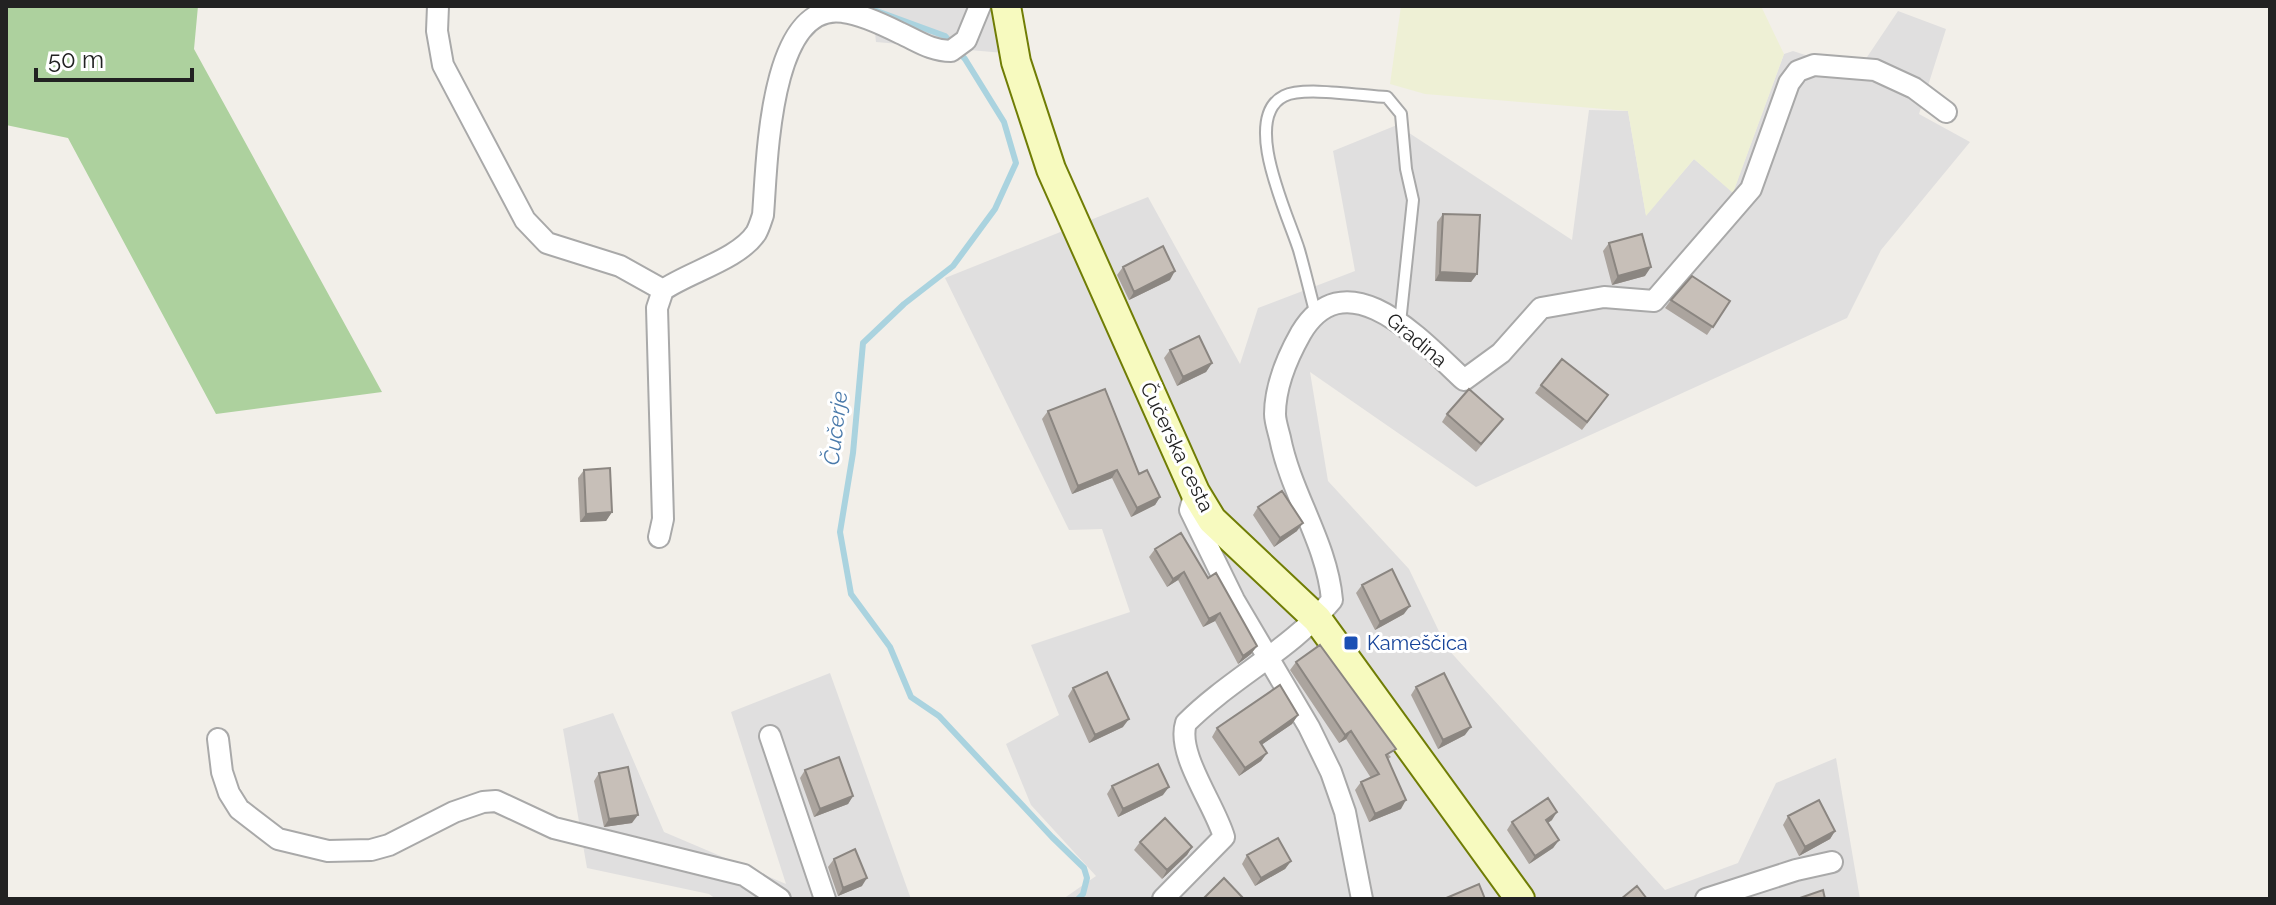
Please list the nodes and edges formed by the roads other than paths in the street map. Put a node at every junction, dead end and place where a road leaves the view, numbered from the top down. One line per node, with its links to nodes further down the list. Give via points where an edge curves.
1 (438, 6): 5 (street, via 443,65 525,220 547,243 620,266)
2 (980, 6): 5 (street, via 966,40 951,51 931,49 843,11 810,20 789,49 778,84 763,215 756,233 730,254)
3 (1006, 6): 8 (street, Čučerska cesta, via 1016,62 1051,169)
4 (1946, 112): 7 (street, Gradina, via 1914,88 1875,70 1814,65 1798,71 1751,189 1654,301 1604,297 1541,308 1501,353 1464,380)
5 (663, 290): 9 (street, via 657,308 663,519)
6 (1316, 315): 7 (street, Gradina, via 1339,302 1354,302 1379,309); 7 (lane, via 1273,185 1268,143 1269,112 1282,97 1297,91 1387,97 1401,114 1413,200); 10 (street, via 1290,352 1275,414 1283,455 1330,573 1332,600)
7 (1400, 324)
8 (1195, 492): 10 (street, Čučerska cesta, via 1212,520); 11 (street, via 1190,510)
9 (659, 537)
10 (1317, 619): 11 (street); 19 (street, Čučerska cesta)
11 (1268, 656): 17 (street, via 1186,723 1189,758 1224,837); 18 (street, via 1331,772 1345,812)
12 (770, 736): 16 (street)
13 (218, 739): 15 (street, via 229,793 239,809 278,839 328,851 371,850 454,812 496,801 554,828 744,875)
14 (1832, 862): 20 (street)
15 (780, 899)
16 (825, 899)
17 (1163, 899)
18 (1362, 899)
19 (1520, 899)
20 (1706, 899)

